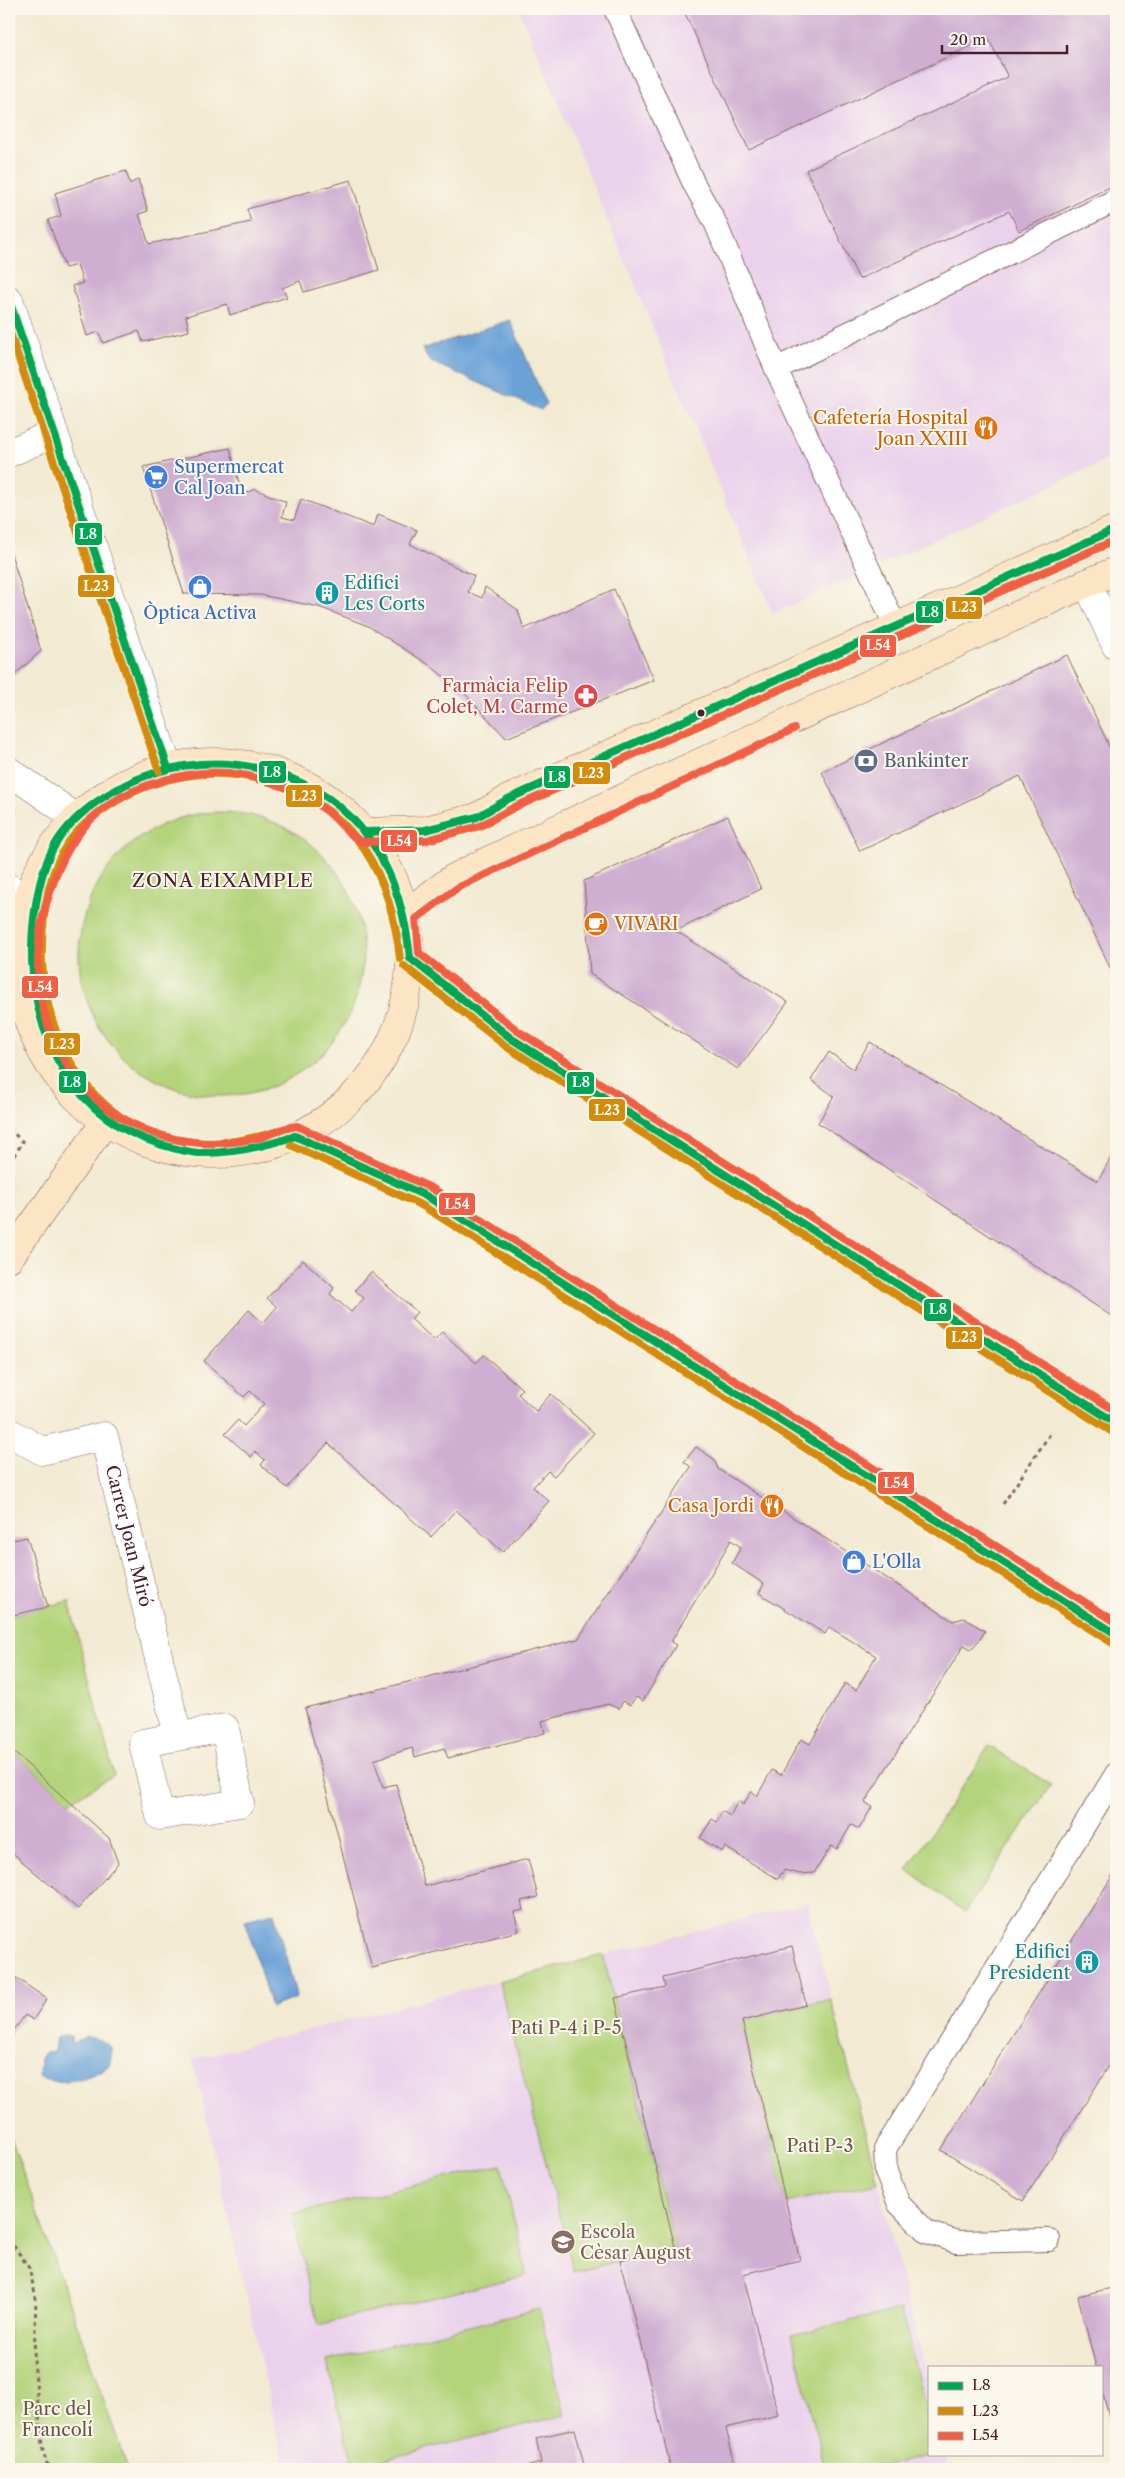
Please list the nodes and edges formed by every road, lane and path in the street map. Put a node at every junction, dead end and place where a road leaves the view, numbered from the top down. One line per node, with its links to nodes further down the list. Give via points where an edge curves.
1 (615, 9): 4 (lane, via 694,184 715,222)
2 (1116, 200): 4 (lane)
3 (9, 300): 5 (street)
4 (776, 369): 10 (lane)
5 (54, 433): 6 (street); 12 (street)
6 (9, 452)
7 (1116, 529): 10 (street)
8 (1116, 571): 9 (street)
9 (1087, 582): 11 (street); 17 (street, via 485,862 452,879)
10 (895, 626): 15 (street, via 508,798 477,816 425,830)
11 (1116, 646)
12 (168, 768): 14 (street, via 131,781 107,794); 15 (street, via 216,762 275,772 326,797)
13 (9, 771): 14 (street)
14 (78, 819): 16 (street, via 64,832)
15 (364, 832): 17 (street, via 388,867)
16 (18, 894): 19 (street, via 21,926 18,968 28,1018 53,1069 80,1100)
17 (405, 914): 18 (street)
18 (410, 958): 21 (street, via 404,1009 383,1058 350,1099 328,1118); 24 (street, via 512,1039)
19 (106, 1121): 21 (street, via 146,1141 183,1151 213,1154 268,1146); 23 (street)
20 (9, 1128): 22 (path, via 24,1142)
21 (295, 1136): 28 (street, via 428,1197)
22 (9, 1163)
23 (9, 1258)
24 (1116, 1423)
25 (1052, 1431): 27 (path)
26 (9, 1432): 29 (street, Carrer Joan Miró, via 42,1451 104,1436)
27 (1002, 1504)
28 (1116, 1634)
29 (178, 1736)
30 (1116, 1774): 32 (lane, via 885,2149 886,2172 899,2204 927,2232 957,2242)
31 (9, 2239): 33 (path, via 29,2268 36,2298 34,2360 42,2446)
32 (1049, 2240)
33 (48, 2469)

